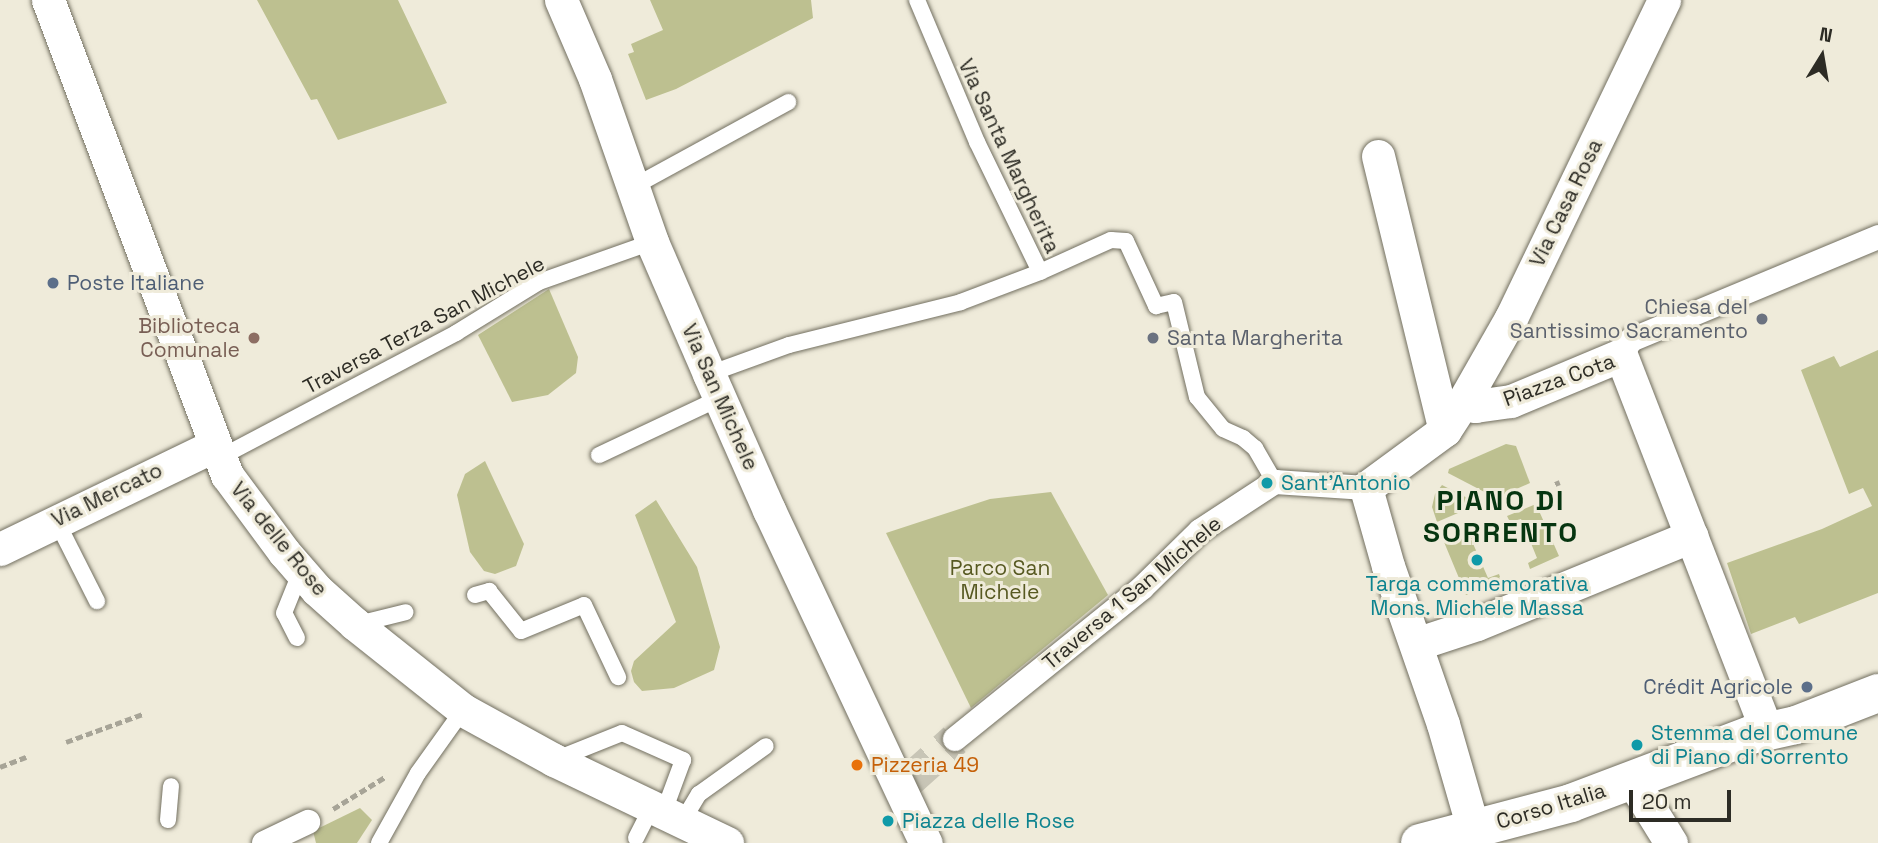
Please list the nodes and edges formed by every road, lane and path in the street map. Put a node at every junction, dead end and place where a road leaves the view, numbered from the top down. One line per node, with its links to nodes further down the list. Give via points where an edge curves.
1 (48, 0): 15 (street, Via delle Rose)
2 (561, 0): 7 (street, Via San Michele)
3 (917, 0): 10 (lane, Via Santa Margherita, via 951,84)
4 (1664, 0): 13 (street, Via Casa Rosa, via 1511,318)
5 (788, 102): 7 (lane)
6 (1378, 156): 14 (street)
7 (633, 187): 9 (street, Via San Michele)
8 (1878, 237): 11 (street, via 1631,340)
9 (652, 242): 12 (street, Via San Michele); 15 (lane, Traversa Terza San Michele, via 539,282 456,333)
10 (1040, 272): 12 (lane, via 961,302 789,345); 17 (lane, Via Santa Margherita, via 1111,240 1126,241 1156,306 1174,302 1197,397 1223,429 1255,448)
11 (1621, 355): 13 (street, Piazza Cota, via 1511,401 1475,406); 20 (street, Piazza Cota)
12 (715, 386): 16 (lane); 50 (street, Via San Michele)
13 (1463, 402): 14 (street)
14 (1445, 430): 18 (street)
15 (218, 451): 19 (street, Via Mercato); 22 (street, Via delle Rose, via 227,475)
16 (599, 455)
17 (1275, 482): 18 (street); 34 (street, Traversa 1 San Michele, via 1200,531 1142,588)
18 (1366, 488): 28 (street)
19 (56, 520): 21 (street, Via Mercato); 24 (lane)
20 (1692, 536): 28 (street); 33 (street, Piazza Cota)
21 (0, 549)
22 (301, 571): 26 (street, Via delle Rose); 27 (lane, via 284,613)
23 (475, 594): 29 (lane, via 489,592 521,631 584,605)
24 (97, 601)
25 (406, 612): 26 (lane)
26 (355, 624): 31 (street, Via delle Rose)
27 (297, 638)
28 (1416, 644): 45 (street)
29 (618, 677)
30 (1878, 693): 33 (main road, Corso Italia, via 1796,725)
31 (463, 710): 38 (street, Via delle Rose); 48 (lane, via 418,773)
32 (143, 714): 35 (path)
33 (1767, 731): 40 (main road, Corso Italia)
34 (955, 739)
35 (66, 742)
36 (766, 746): 42 (lane)
37 (26, 757): 39 (path)
38 (554, 760): 42 (street, Via delle Rose); 42 (lane, via 622,733 683,760)
39 (0, 767)
40 (1632, 780): 45 (main road, Corso Italia, via 1538,813); 52 (street)
41 (172, 786): 43 (lane)
42 (665, 815): 46 (lane); 49 (street, Via delle Rose)
43 (168, 820)
44 (309, 822): 47 (street)
45 (1474, 828): 51 (main road, Corso Italia)
46 (636, 838)
47 (264, 843)
48 (380, 843)
49 (727, 843)
50 (926, 843)
51 (1420, 843)
52 (1671, 843)

